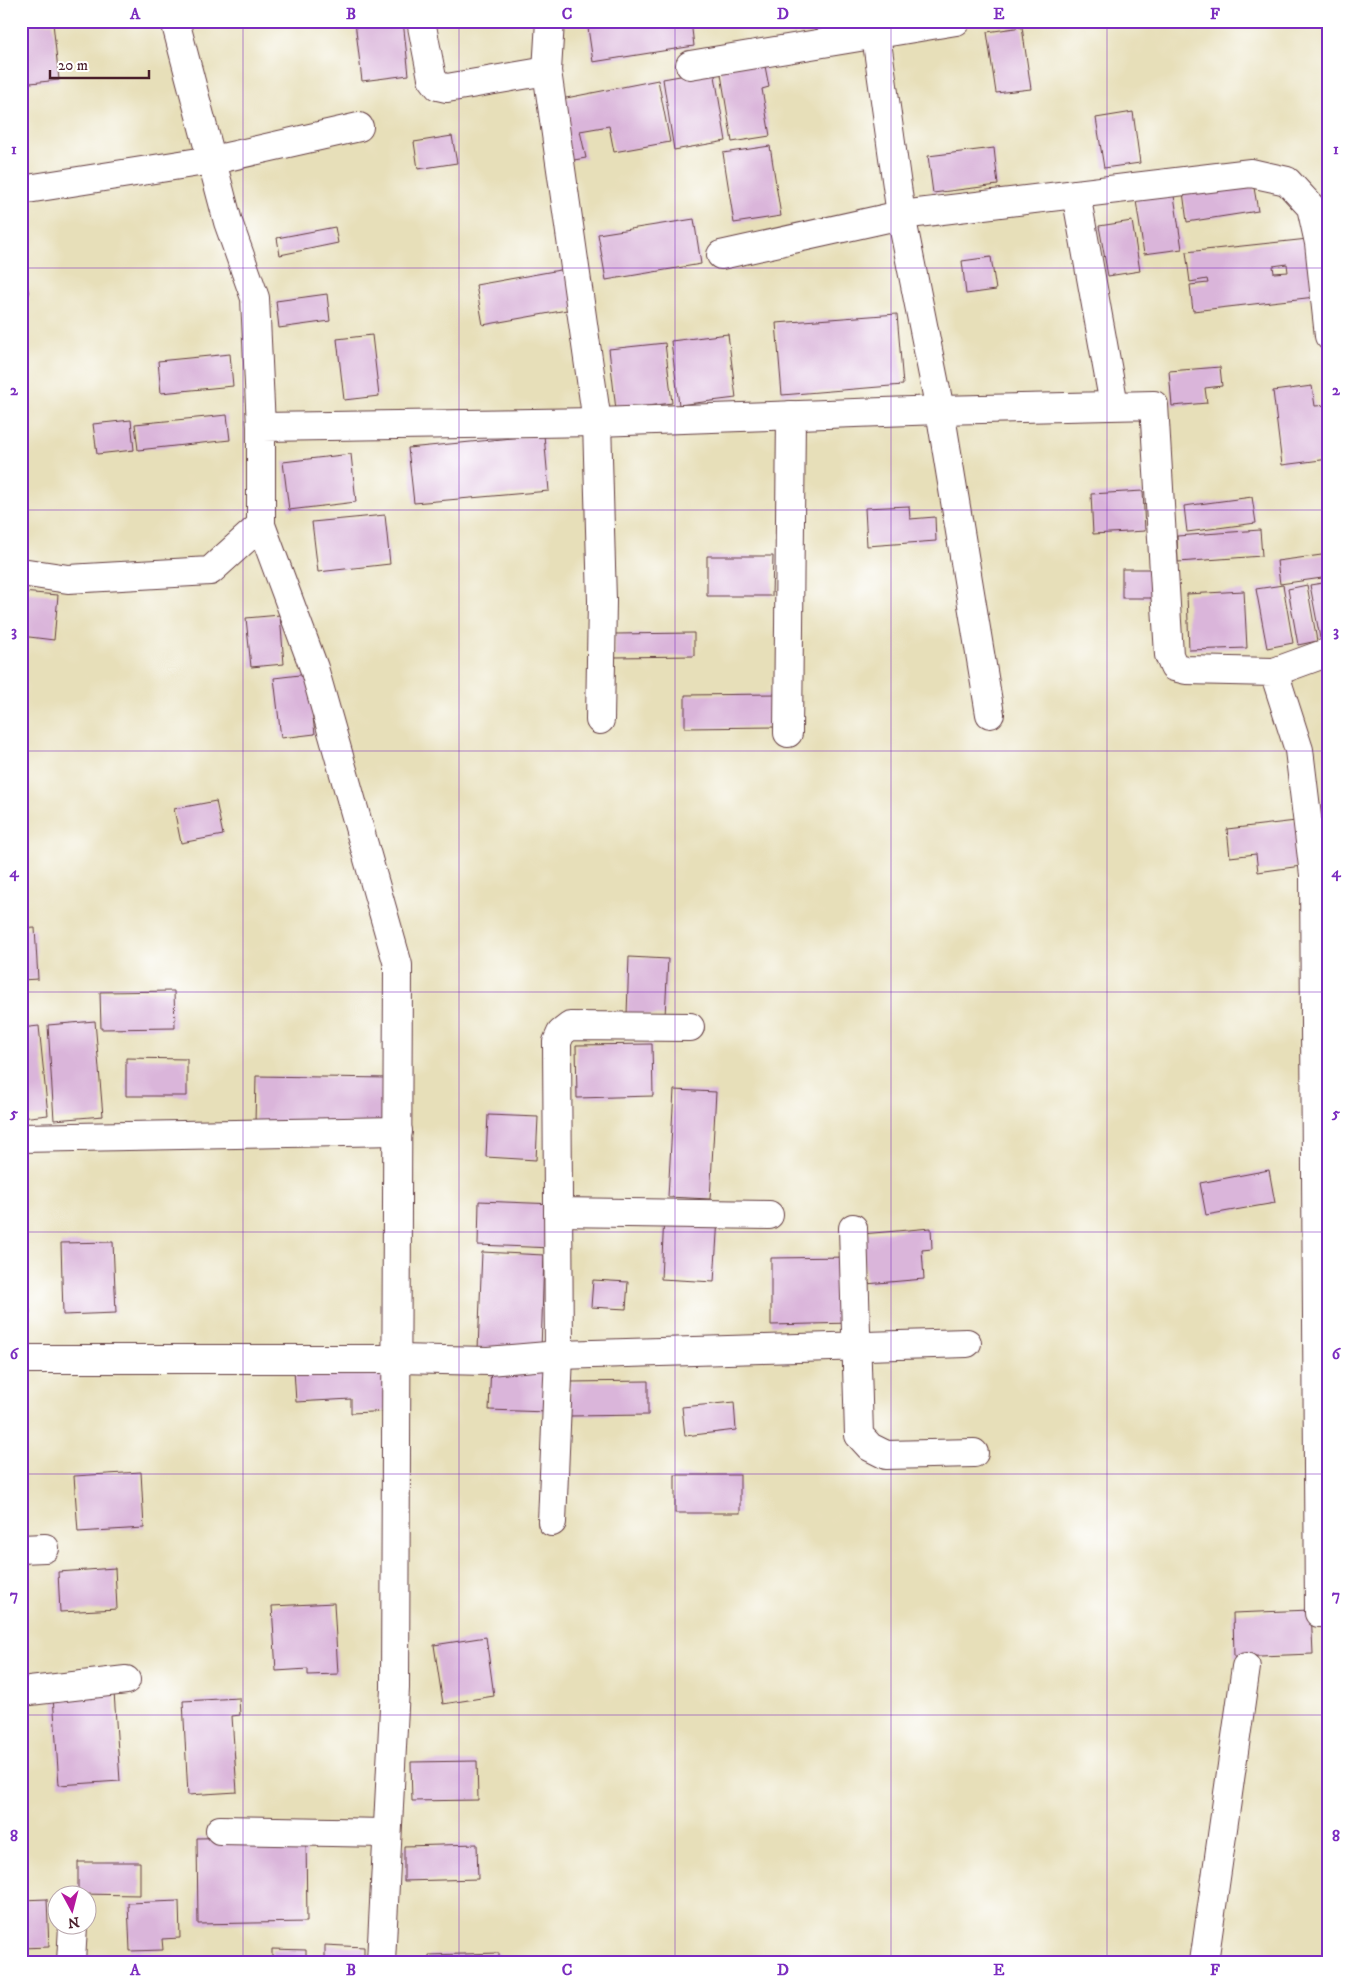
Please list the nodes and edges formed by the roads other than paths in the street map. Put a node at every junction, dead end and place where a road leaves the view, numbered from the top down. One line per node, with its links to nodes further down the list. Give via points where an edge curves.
1 (175, 21): 9 (street)
2 (421, 21): 7 (street, via 432,78 438,86 447,88)
3 (550, 21): 7 (street)
4 (956, 21): 5 (street)
5 (875, 27): 6 (street); 12 (street)
6 (690, 65)
7 (547, 71): 18 (street)
8 (359, 127): 9 (street)
9 (210, 160): 10 (street); 19 (street, via 255,298)
10 (21, 190)
11 (1076, 194): 12 (street); 14 (street, via 1251,173 1287,181 1311,207 1319,243); 15 (street)
12 (902, 215): 13 (street); 16 (street)
13 (721, 255)
14 (1329, 336)
15 (1114, 405): 16 (street); 23 (street, via 1154,405 1169,656 1174,667)
16 (940, 410): 17 (street); 24 (street)
17 (791, 415): 18 (street); 26 (street)
18 (597, 422): 19 (street); 25 (street, via 602,601)
19 (261, 427): 20 (street)
20 (261, 525): 21 (street, via 210,571 68,579); 29 (street, via 314,668 398,965)
21 (21, 572)
22 (1329, 652): 23 (street)
23 (1274, 672): 27 (street, via 1299,750)
24 (990, 714)
25 (600, 720)
26 (788, 733)
27 (1319, 834): 41 (street, via 1314,885 1318,1614)
28 (690, 1027): 31 (street, via 570,1026 561,1033 557,1042)
29 (398, 1131): 30 (street); 37 (street)
30 (21, 1138)
31 (558, 1212): 32 (street); 36 (street)
32 (769, 1215)
33 (853, 1228): 35 (street)
34 (967, 1343): 35 (street)
35 (856, 1347): 36 (street); 39 (street, via 859,1435 870,1447 886,1455)
36 (559, 1355): 37 (street, via 488,1361); 40 (street)
37 (398, 1358): 38 (street); 46 (street, via 395,1688)
38 (21, 1359)
39 (974, 1453)
40 (552, 1522)
41 (1329, 1613)
42 (1246, 1667): 50 (street)
43 (126, 1680): 44 (street)
44 (21, 1692)
45 (220, 1830): 46 (street)
46 (387, 1833): 49 (street)
47 (72, 1936): 48 (street)
48 (71, 1962)
49 (381, 1962)
50 (1204, 1962)

